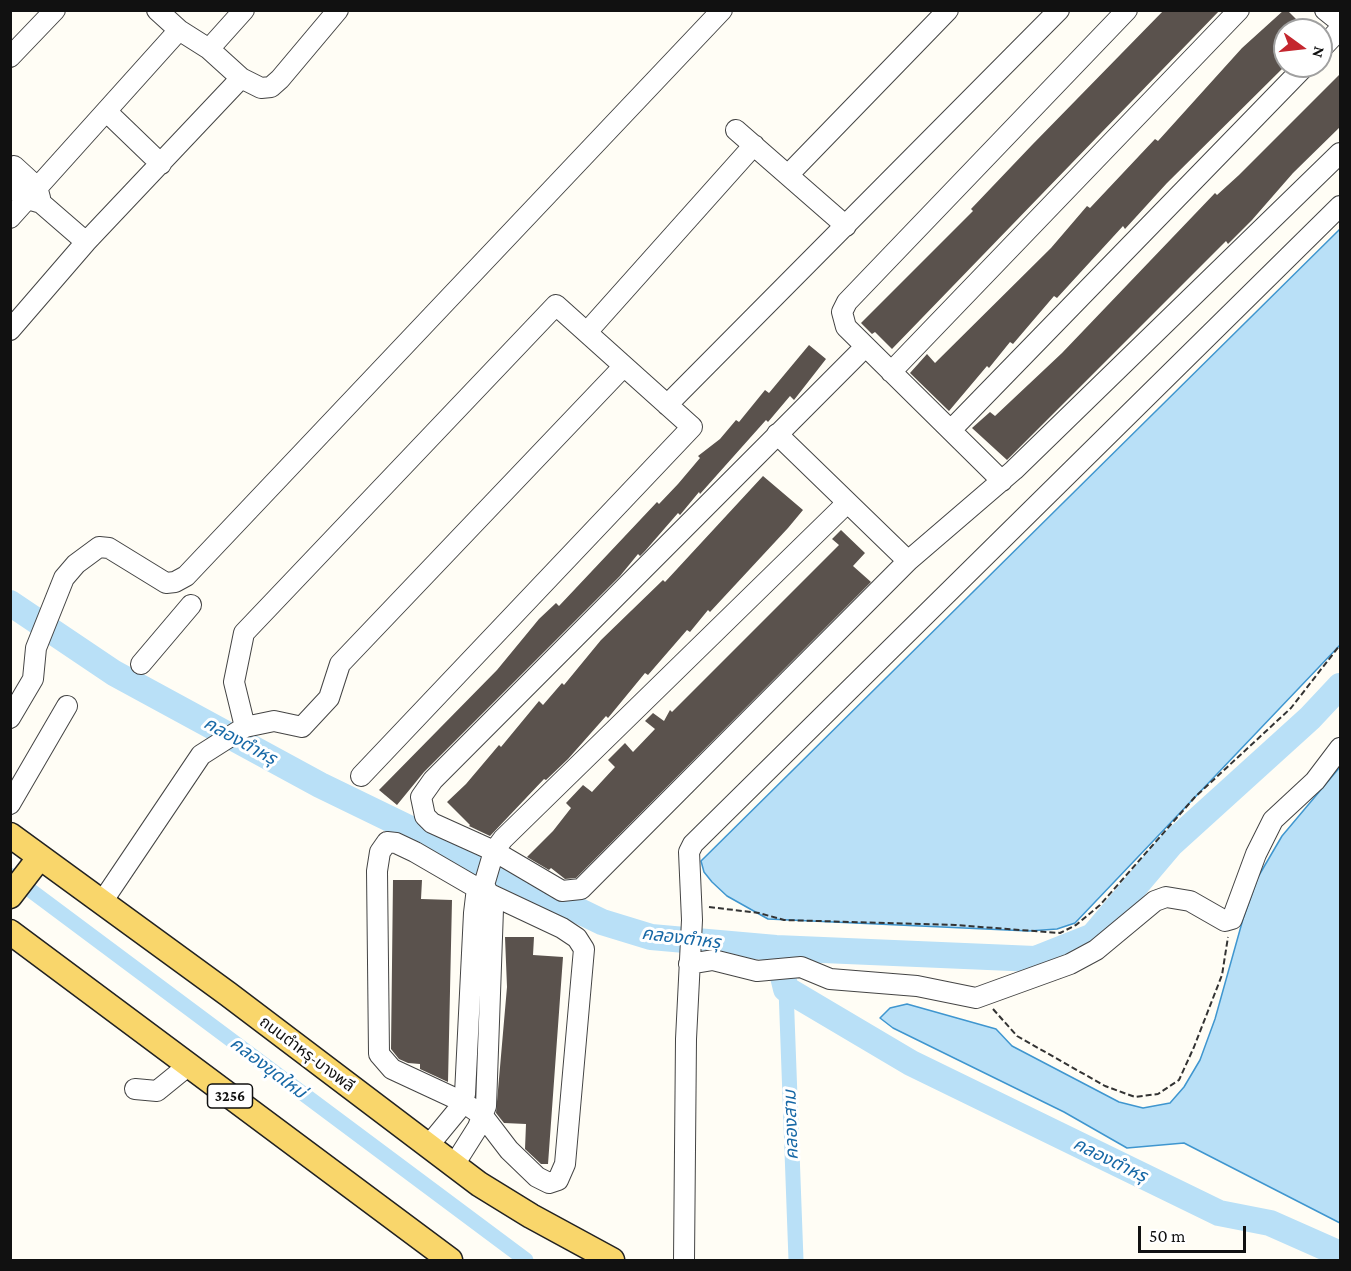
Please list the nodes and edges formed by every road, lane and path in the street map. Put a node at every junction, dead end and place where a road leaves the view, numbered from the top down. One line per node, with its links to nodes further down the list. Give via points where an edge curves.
1 (55, 10): 14 (street)
2 (157, 10): 12 (street)
3 (244, 10): 13 (street)
4 (338, 10): 15 (street, via 271,87 254,86)
5 (722, 10): 41 (street, via 194,568)
6 (948, 10): 23 (street)
7 (1059, 10): 28 (street)
8 (1127, 10): 32 (street, via 848,302 842,319)
9 (1239, 10): 34 (street)
10 (1325, 10): 11 (street)
11 (1341, 22)
12 (179, 30): 13 (street); 17 (street)
13 (209, 49): 15 (street)
14 (10, 57)
15 (241, 78): 21 (street)
16 (1293, 78): 36 (street)
17 (107, 112): 21 (street); 25 (street)
18 (736, 130): 19 (street)
19 (754, 145): 23 (street); 31 (street)
20 (1341, 153): 38 (street)
21 (161, 164): 29 (street)
22 (15, 166): 25 (street)
23 (788, 175): 28 (street)
24 (10, 186): 25 (street)
25 (35, 196): 27 (street); 29 (street)
26 (1341, 206): 55 (street, via 693,844 689,852)
27 (10, 218)
28 (846, 226): 35 (street)
29 (86, 242): 30 (street)
30 (10, 330)
31 (586, 332): 33 (street); 46 (street, via 556,305 244,633 234,682)
32 (866, 346): 34 (street); 37 (street)
33 (624, 366): 35 (street); 46 (street, via 340,664 329,698 302,726 274,722)
34 (891, 372): 36 (street)
35 (668, 405): 48 (street, via 692,427)
36 (951, 430): 38 (street)
37 (777, 434): 39 (street); 52 (street, via 421,797 425,816)
38 (1002, 481): 40 (street)
39 (846, 504): 40 (street); 52 (street, via 502,839)
40 (908, 561): 52 (street, via 581,889 562,891)
41 (175, 582): 43 (street, via 194,609); 45 (street, via 158,580 109,548 99,547 90,552 64,578 39,639 33,679)
42 (1341, 645): 55 (path, via 1291,708 1195,797 1100,905 1060,933 955,925 784,920)
43 (141, 664)
44 (67, 706): 49 (street)
45 (10, 718)
46 (245, 727): 54 (street, via 201,755)
47 (1341, 748): 56 (street, via 1315,781 1273,820)
48 (361, 776)
49 (10, 804)
50 (10, 835): 51 (main road, ถนนตำหรุ-บางพลี)
51 (34, 864): 53 (main road); 54 (main road, ถนนตำหรุ-บางพลี)
52 (487, 876): 62 (street); 62 (street, via 387,842 380,852 377,871 379,1054 392,1068); 63 (street, via 493,902 492,964); 63 (street, via 577,938 584,949 565,1164 558,1180 549,1183 537,1177 509,1150)
53 (10, 896)
54 (102, 902): 64 (main road, ถนนตำหรุ-บางพลี)
55 (692, 904): 58 (street)
56 (1232, 919): 59 (street, via 1226,921 1190,901 1166,897 1155,901 1096,950 1070,964); 59 (path, via 1222,975 1194,1047 1179,1080 1158,1094 1135,1097 1105,1086 1017,1036)
57 (10, 932): 60 (main road, 3256)
58 (690, 948): 59 (street, via 713,960 757,970 801,967 830,979 917,986 963,997); 68 (street)
59 (981, 997)
60 (189, 1065): 61 (street, via 157,1090); 66 (main road, 3256)
61 (135, 1089)
62 (463, 1102): 63 (street); 64 (street)
63 (483, 1116): 65 (street)
64 (429, 1144): 65 (main road, ถนนตำหรุ-บางพลี)
65 (454, 1165): 67 (main road, ถนนตำหรุ-บางพลี, via 531,1216)
66 (450, 1260)
67 (612, 1260)
68 (684, 1260)

